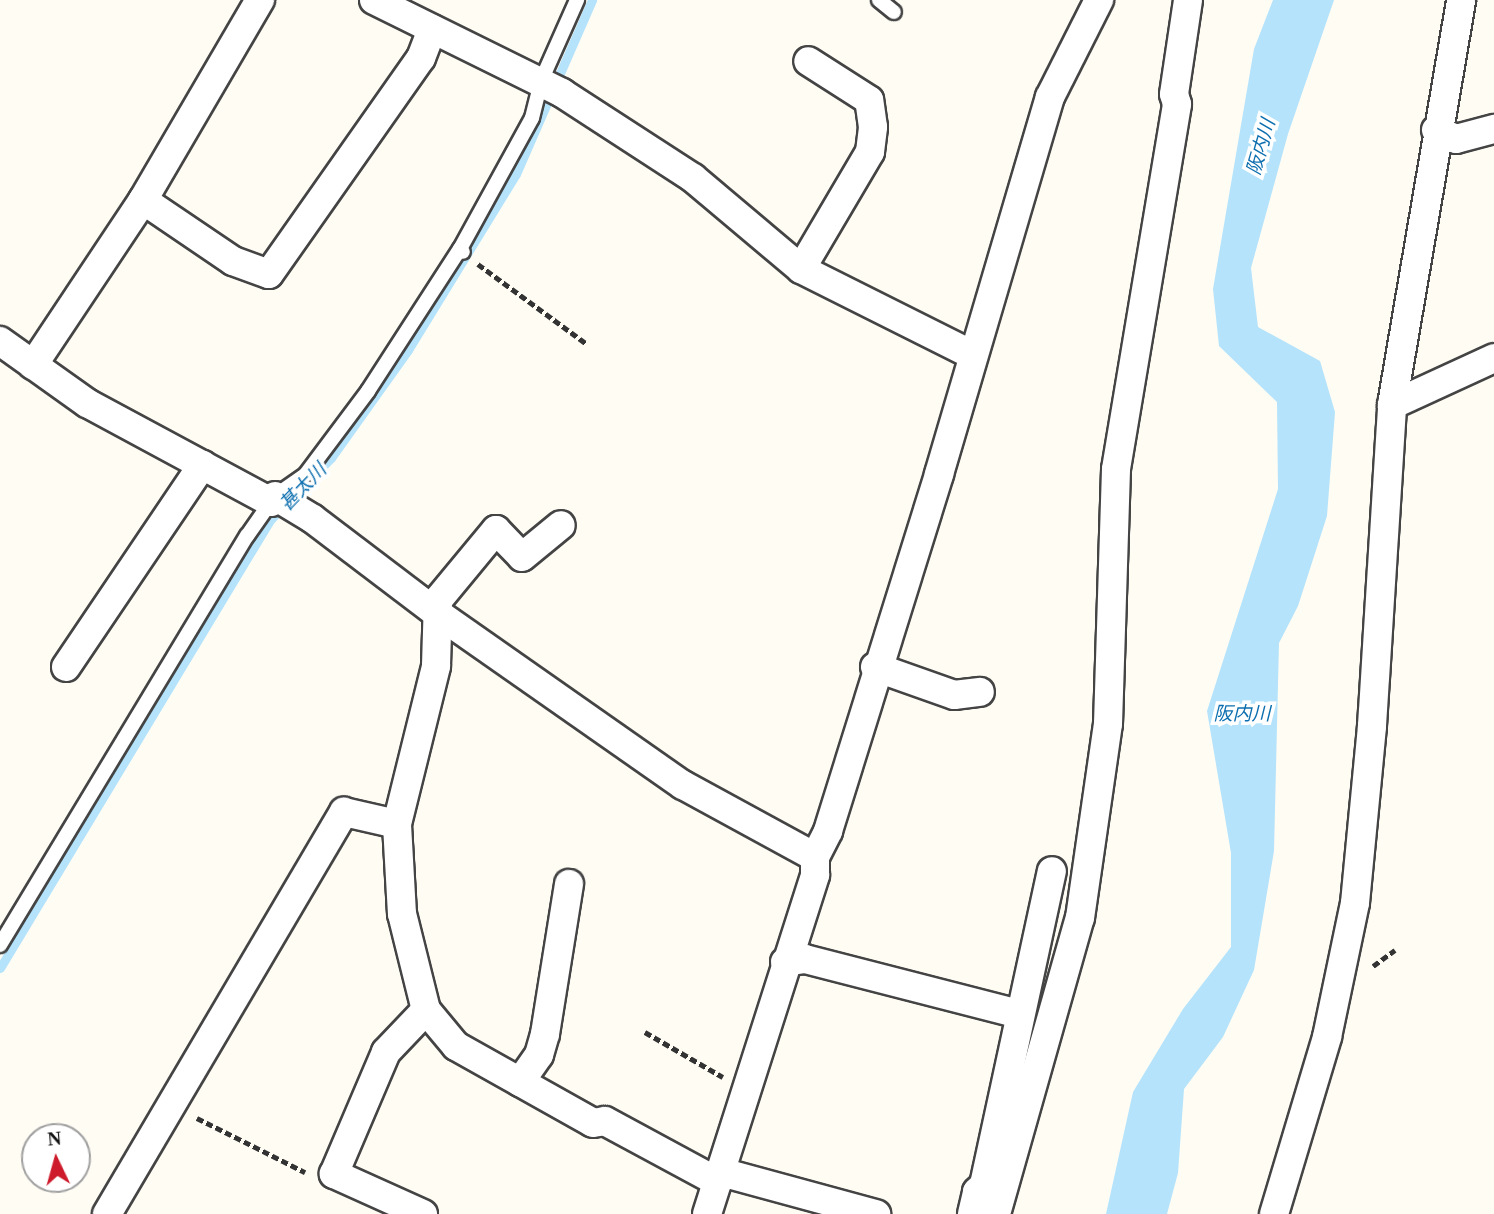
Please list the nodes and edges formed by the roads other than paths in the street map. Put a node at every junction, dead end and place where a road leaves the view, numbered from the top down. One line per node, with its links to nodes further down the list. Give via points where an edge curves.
1 (260, 0): 14 (street)
2 (374, 0): 9 (street)
3 (577, 0): 11 (lane)
4 (878, 0): 8 (lane)
5 (1099, 0): 17 (street, via 1049,97)
6 (1188, 0): 44 (street, via 1174,94 1177,104 1116,469 1108,724 1080,918)
7 (1461, 0): 12 (street)
8 (894, 12)
9 (432, 29): 11 (street); 14 (street, via 421,58 270,274 233,261)
10 (808, 61): 15 (street, via 869,100 873,127 870,152)
11 (550, 86): 15 (street, via 693,178); 22 (lane, via 465,254 306,474)
12 (1436, 130): 13 (street, via 1456,139); 20 (street)
13 (1494, 130)
14 (143, 200): 19 (street)
15 (801, 269): 17 (street)
16 (0, 341): 19 (street)
17 (973, 355): 26 (street)
18 (1492, 363): 20 (street)
19 (33, 365): 21 (street, via 88,403)
20 (1392, 405): 45 (street, via 1372,726 1355,903 1327,1037)
21 (202, 465): 22 (street); 25 (street)
22 (273, 499): 24 (street, via 300,510); 32 (lane)
23 (561, 525): 24 (street, via 522,557 495,530 438,600)
24 (437, 612): 28 (street, via 436,666); 29 (street, via 683,785)
25 (66, 667)
26 (875, 667): 27 (street, via 954,695); 29 (street, via 828,831)
27 (980, 692)
28 (397, 824): 35 (street, via 402,914); 39 (street, via 344,813)
29 (815, 857): 34 (street, via 815,875)
30 (1052, 871): 36 (street)
31 (569, 884): 37 (street, via 545,1034 539,1055)
32 (5, 926): 33 (lane)
33 (0, 944)
34 (785, 962): 36 (street, via 805,960); 38 (street)
35 (426, 1010): 37 (street, via 456,1046); 40 (street, via 386,1052 334,1174)
36 (1019, 1014): 43 (street, via 984,1185 977,1192)
37 (520, 1082): 38 (street, via 593,1123 605,1121)
38 (719, 1177): 41 (street); 42 (street)
39 (107, 1214)
40 (424, 1214)
41 (707, 1214)
42 (876, 1214)
43 (972, 1214)
44 (996, 1214)
45 (1273, 1214)

